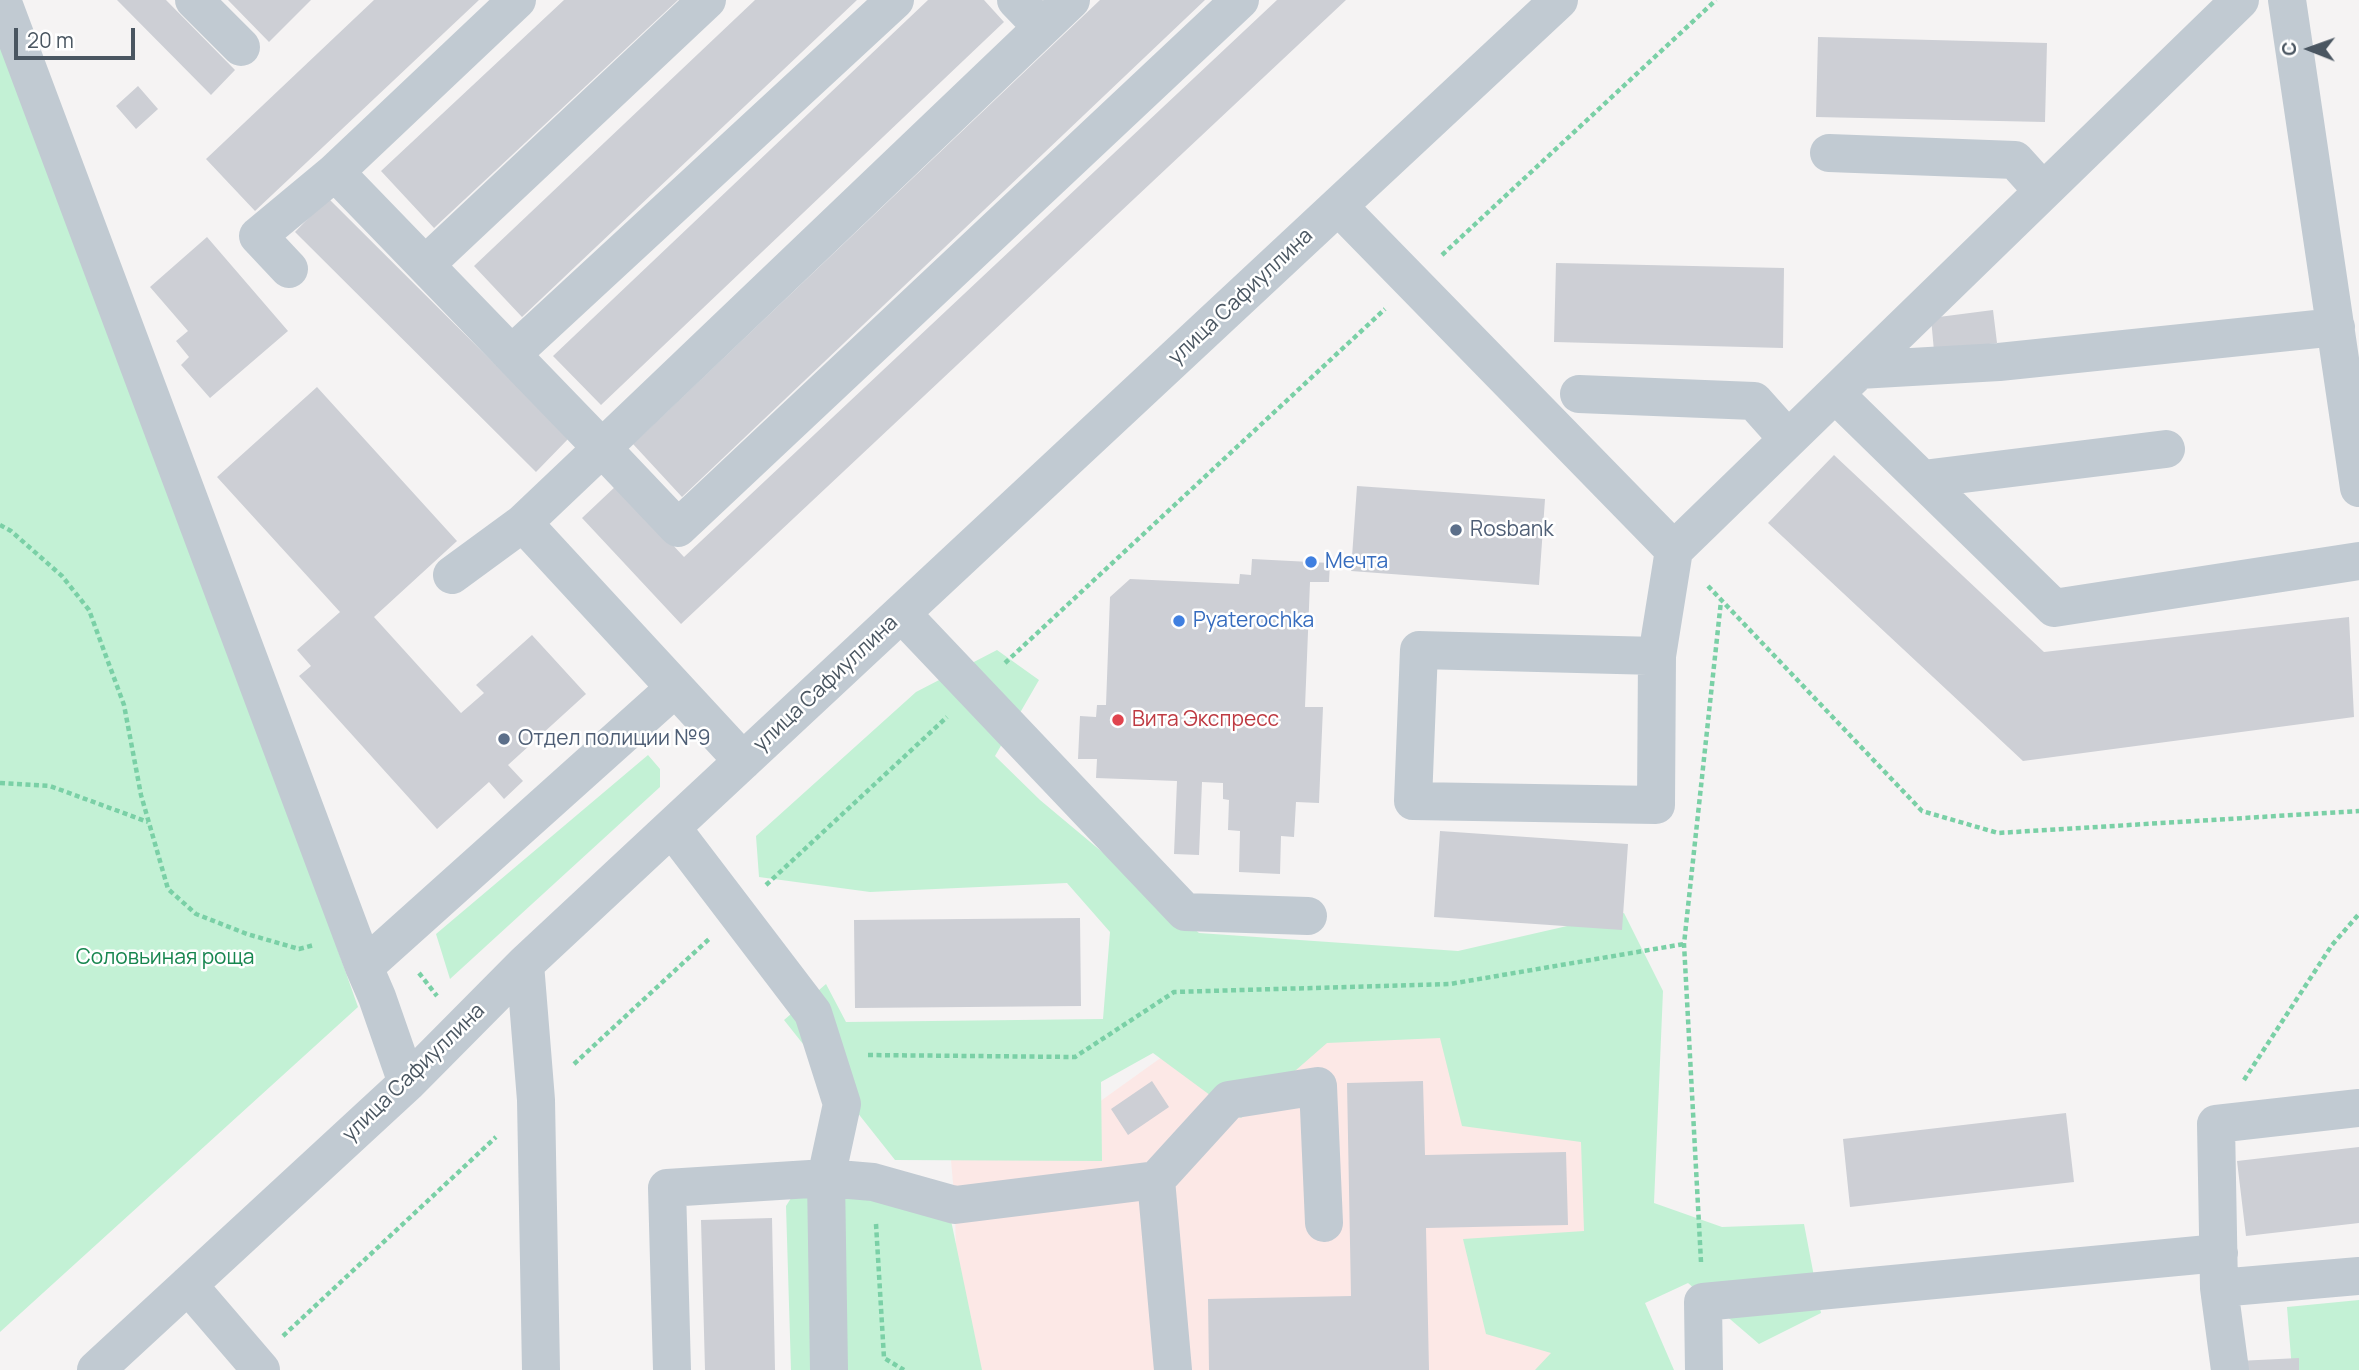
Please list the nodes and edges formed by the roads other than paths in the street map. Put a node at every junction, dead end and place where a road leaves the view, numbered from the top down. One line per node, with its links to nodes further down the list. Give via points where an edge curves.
1 (2, 0): 39 (street)
2 (194, 0): 13 (street)
3 (517, 0): 15 (street)
4 (707, 0): 18 (street)
5 (895, 0): 21 (street)
6 (1016, 0): 12 (street)
7 (1071, 0): 12 (street)
8 (1240, 0): 25 (street, via 678,528)
9 (1559, 0): 17 (street, улица Сафиуллина)
10 (2240, 0): 16 (street)
11 (2287, 0): 20 (street)
12 (1042, 27): 25 (street)
13 (241, 47)
14 (1829, 153): 16 (street, via 2015,160)
15 (335, 172): 18 (street); 19 (street, via 258,236)
16 (2043, 191): 22 (street)
17 (1339, 206): 30 (street); 33 (street, улица Сафиуллина)
18 (425, 265): 21 (street)
19 (289, 269)
20 (2336, 327): 22 (street); 28 (street)
21 (512, 354): 25 (street)
22 (1847, 382): 24 (street); 27 (street)
23 (1579, 394): 24 (street, via 1754,401)
24 (1788, 439): 30 (street)
25 (602, 448): 29 (street)
26 (2166, 449): 27 (street)
27 (1923, 480): 31 (street, via 2054,608)
28 (2359, 488)
29 (523, 523): 32 (street); 35 (street)
30 (1674, 550): 34 (street)
31 (2359, 561)
32 (452, 575)
33 (901, 614): 36 (street, улица Сафиуллина); 38 (street, via 1185,912)
34 (1657, 656): 34 (street, via 1419,650 1413,801 1656,805)
35 (675, 688): 36 (street); 39 (street)
36 (743, 761): 37 (street, улица Сафиуллина)
37 (672, 828): 40 (street, улица Сафиуллина); 43 (street, via 813,1013 842,1104)
38 (1308, 916)
39 (358, 951): 41 (street)
40 (525, 964): 41 (street, улица Сафиуллина); 51 (street, via 536,1100)
41 (407, 1083): 48 (street, улица Сафиуллина)
42 (2359, 1108): 46 (street, via 2216,1124)
43 (826, 1178): 44 (street, via 873,1182 955,1205); 52 (street, via 667,1188); 53 (street)
44 (1156, 1180): 45 (street, via 1229,1100 1318,1086); 54 (street)
45 (1324, 1223)
46 (2219, 1271): 47 (street); 55 (street, via 1703,1302); 56 (street)
47 (2359, 1276)
48 (188, 1285): 49 (street, улица Сафиуллина); 50 (street)
49 (96, 1370)
50 (261, 1370)
51 (541, 1370)
52 (672, 1370)
53 (829, 1370)
54 (1173, 1370)
55 (1704, 1370)
56 (2230, 1370)

